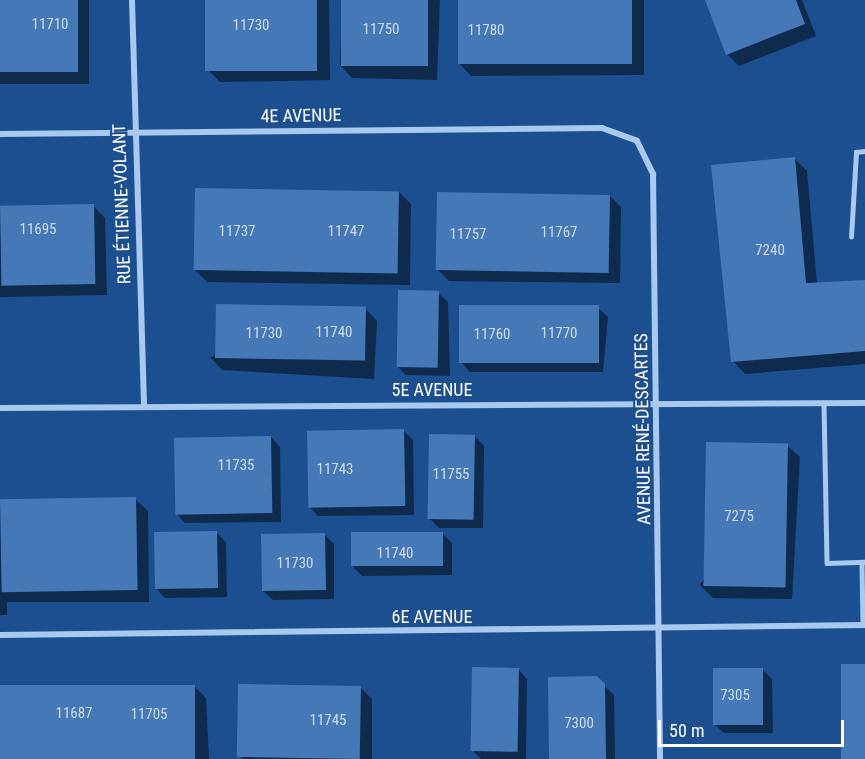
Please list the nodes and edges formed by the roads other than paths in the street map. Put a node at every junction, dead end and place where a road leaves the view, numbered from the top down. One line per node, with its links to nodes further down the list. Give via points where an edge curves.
1 (132, 0): 3 (street, RUE ÉTIENNE-VOLANT)
2 (602, 128): 3 (street, 4E AVENUE); 9 (street, AVENUE RENÉ-DESCARTES, via 637,141 653,174)
3 (134, 133): 4 (street, 4E AVENUE); 10 (street, RUE ÉTIENNE-VOLANT)
4 (0, 134)
5 (865, 151): 6 (lane, via 856,152)
6 (851, 237)
7 (865, 403): 8 (street, 5E AVENUE)
8 (824, 404): 9 (street, 5E AVENUE); 12 (lane, via 827,563)
9 (658, 405): 10 (street, 5E AVENUE); 14 (street, AVENUE RENÉ-DESCARTES)
10 (144, 407): 11 (street, 5E AVENUE)
11 (0, 408)
12 (864, 562): 13 (lane)
13 (864, 625): 14 (street, 6E AVENUE)
14 (659, 630): 15 (street, 6E AVENUE); 16 (street, AVENUE RENÉ-DESCARTES)
15 (0, 635)
16 (660, 759)

